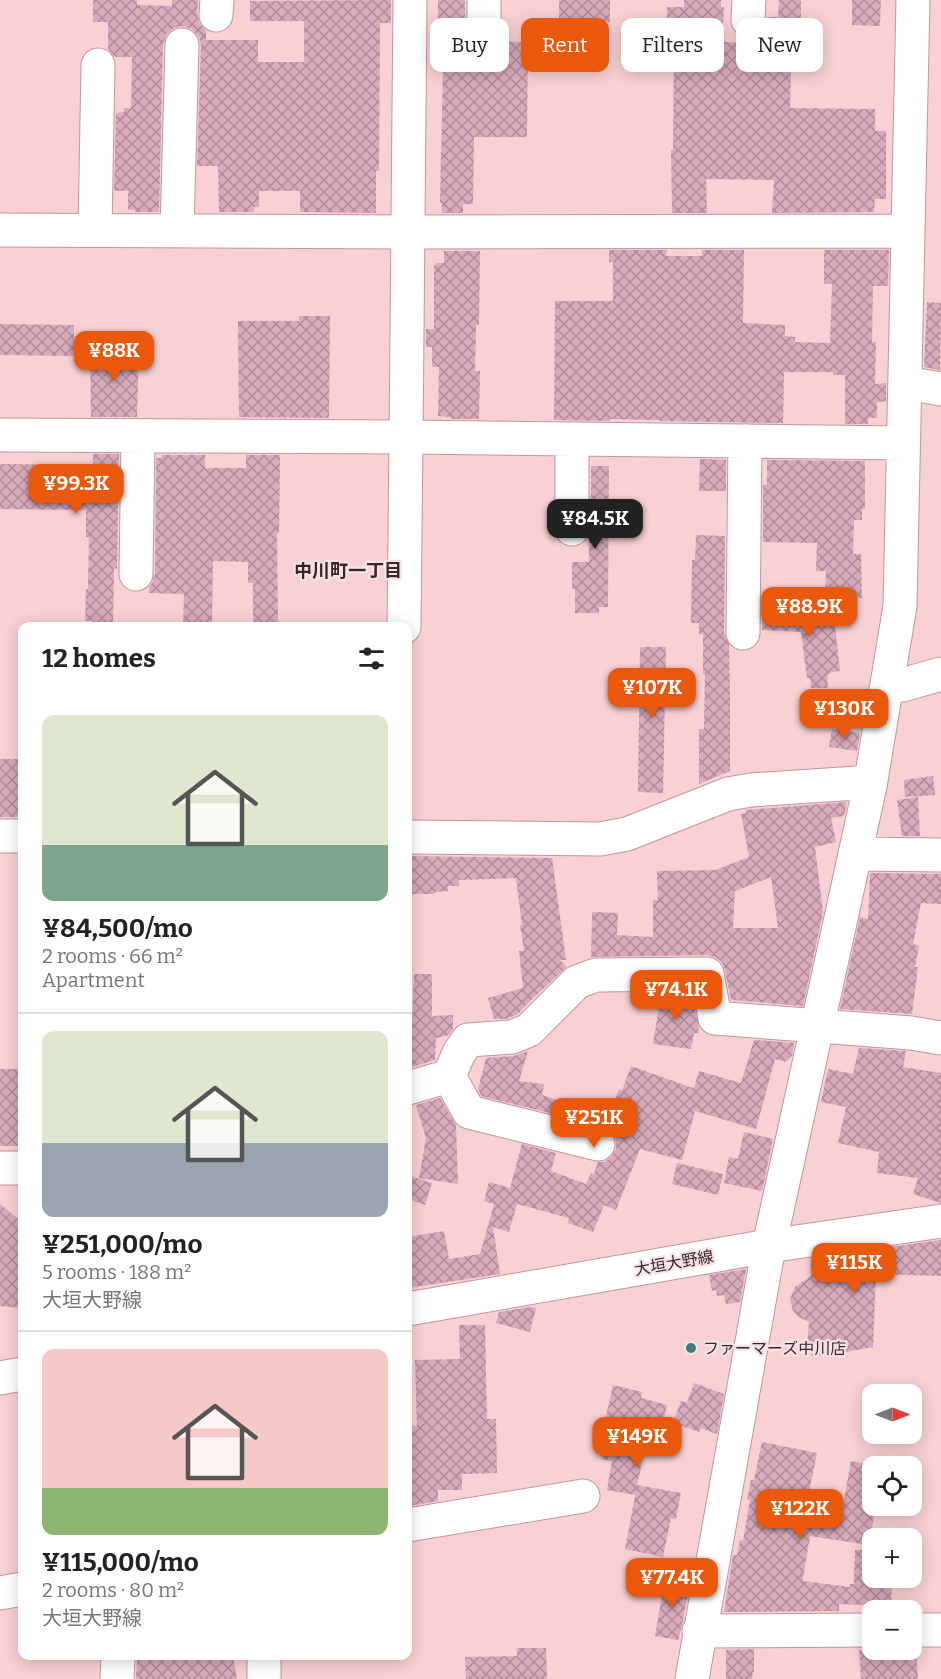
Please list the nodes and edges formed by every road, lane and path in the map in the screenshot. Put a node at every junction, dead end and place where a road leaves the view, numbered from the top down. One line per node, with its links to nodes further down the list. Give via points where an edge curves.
1 (410, 0): 9 (street)
2 (913, 0): 8 (street)
3 (182, 45): 7 (street)
4 (98, 65): 6 (street)
5 (0, 230): 6 (street)
6 (95, 230): 7 (street)
7 (177, 230): 9 (street)
8 (908, 231): 9 (street); 10 (street)
9 (409, 232): 14 (street)
10 (905, 383): 11 (street); 17 (street)
11 (941, 390)
12 (0, 435): 13 (street)
13 (138, 436): 14 (street); 19 (street)
14 (406, 437): 15 (street); 20 (street)
15 (572, 439): 16 (street); 18 (street)
16 (745, 441): 17 (street); 21 (street)
17 (903, 443): 23 (street, via 900,606)
18 (572, 530)
19 (136, 574)
20 (405, 622)
21 (743, 633)
22 (941, 674): 23 (street)
23 (888, 686): 24 (street)
24 (870, 786): 27 (street, via 857,783 728,794 627,834 600,839); 28 (street)
25 (0, 836): 26 (street)
26 (18, 836)
27 (412, 837)
28 (855, 854): 29 (street); 30 (street)
29 (941, 855)
30 (817, 1027): 31 (street); 32 (street, via 715,1018 707,974 596,975 577,982 529,1030 513,1037 468,1040); 38 (street)
31 (941, 1038)
32 (449, 1076): 33 (street); 34 (street, via 469,1112)
33 (412, 1087)
34 (598, 1144)
35 (0, 1168): 36 (street)
36 (18, 1168)
37 (941, 1221): 38 (street, 大垣大野線)
38 (769, 1246): 39 (street, 大垣大野線); 49 (street)
39 (412, 1308)
40 (18, 1375): 41 (street)
41 (0, 1378)
42 (583, 1496): 43 (street)
43 (412, 1524)
44 (18, 1591): 45 (street)
45 (0, 1593)
46 (862, 1630): 49 (street)
47 (922, 1630): 48 (street)
48 (941, 1630)
49 (699, 1631): 54 (street)
50 (118, 1660): 52 (street)
51 (264, 1660): 53 (street)
52 (117, 1679)
53 (264, 1679)
54 (692, 1679)

